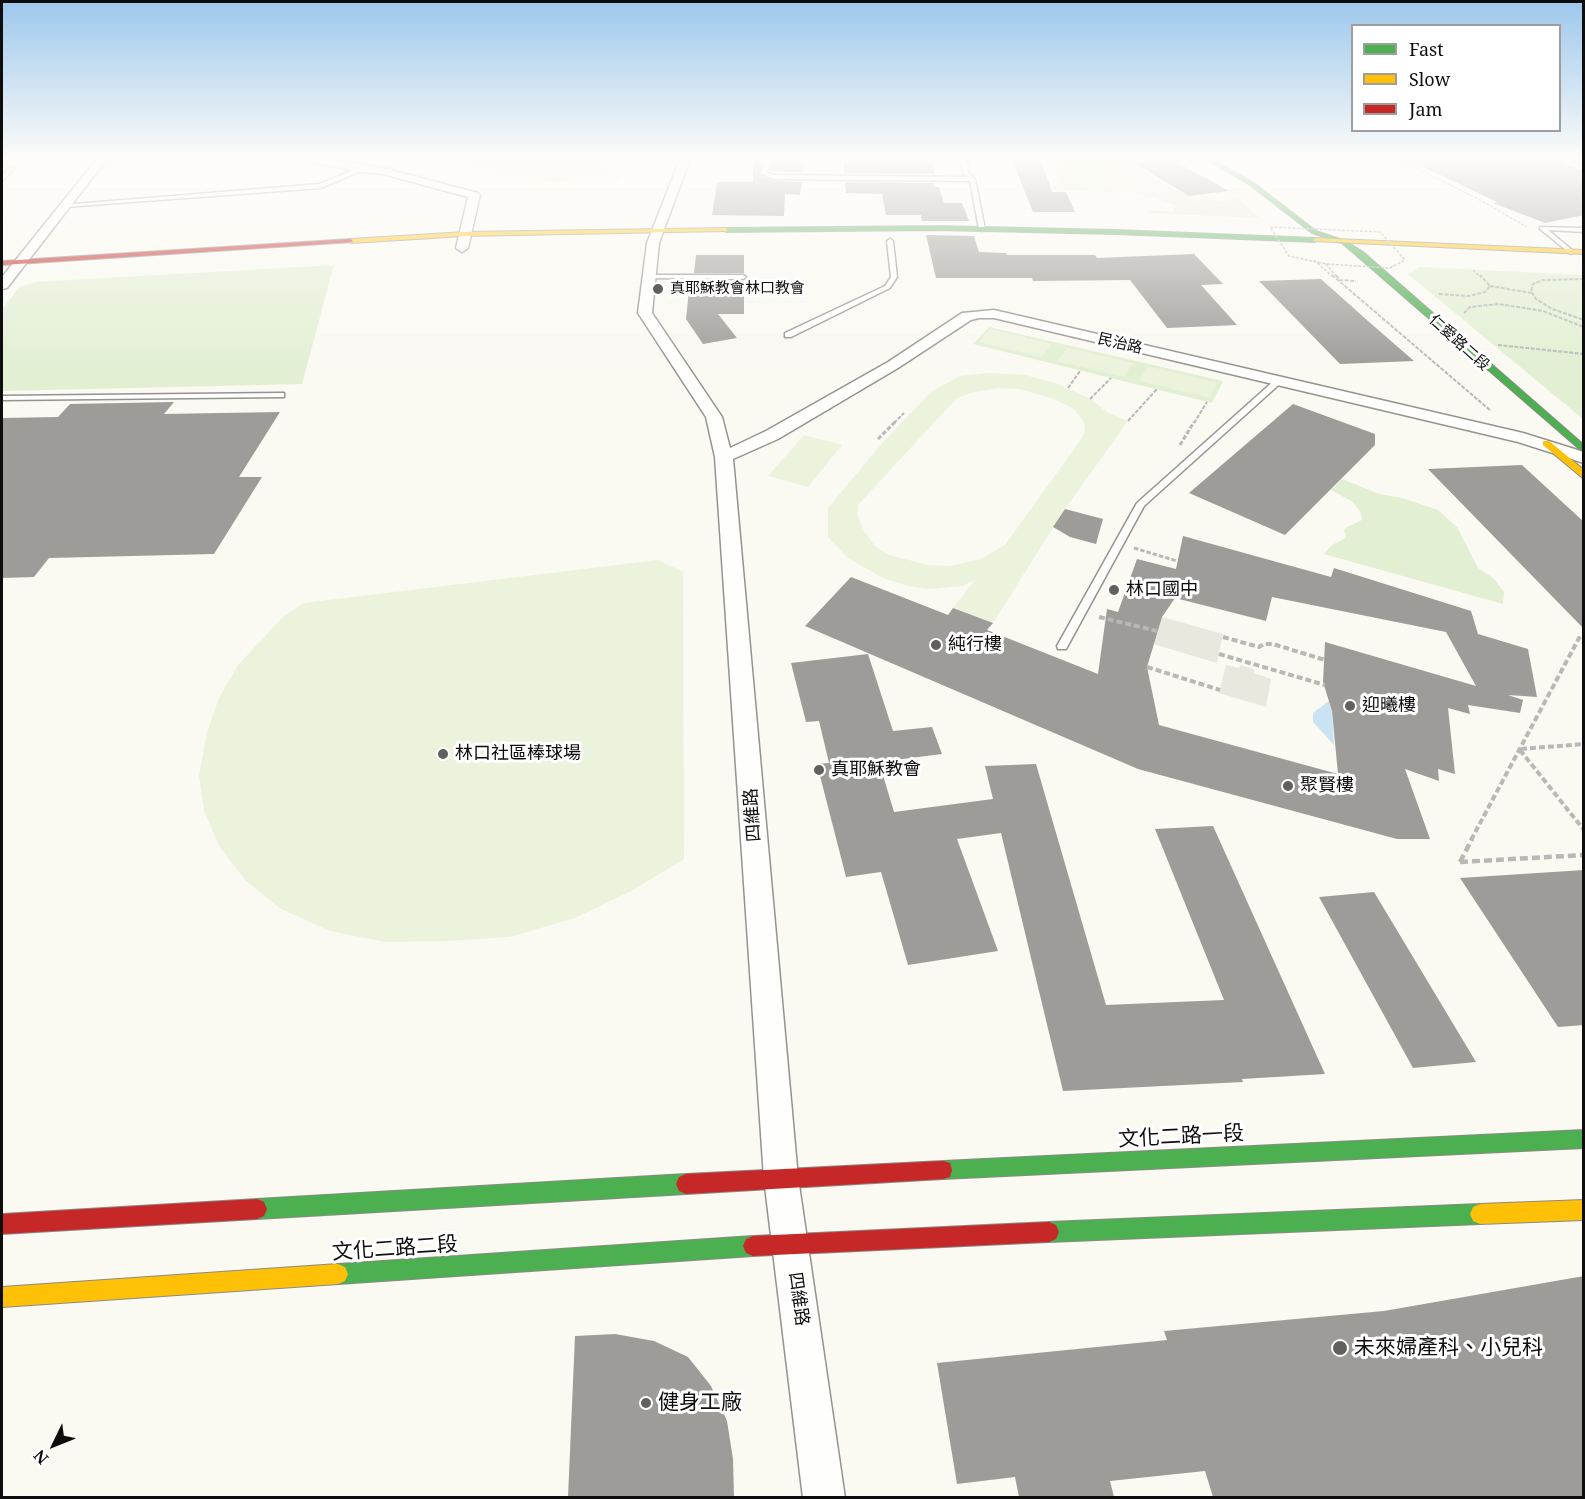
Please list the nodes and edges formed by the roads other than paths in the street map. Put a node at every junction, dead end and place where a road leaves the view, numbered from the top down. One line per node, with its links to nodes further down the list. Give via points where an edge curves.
1 (47, 229): 18 (street)
2 (466, 229): 9 (street)
3 (659, 229): 10 (street, 四維路)
4 (982, 229): 10 (main road); 11 (main road)
5 (1306, 229): 11 (main road, 仁愛路二段)
6 (1543, 229): 15 (lane)
7 (1562, 229): 8 (lane)
8 (1584, 230)
9 (465, 234): 10 (main road); 14 (street); 18 (main road)
10 (656, 236): 12 (main road); 14 (main road); 21 (street, 四維路)
11 (1316, 237): 13 (main road, 仁愛路二段); 17 (main road, 仁愛路二段)
12 (890, 241): 17 (main road, via 1304,252); 23 (lane, via 894,277 888,287)
13 (1344, 242): 15 (main road); 16 (main road, 仁愛路二段)
14 (462, 248): 20 (main road)
15 (1570, 252)
16 (1360, 254): 17 (main road); 19 (main road); 29 (main road, 仁愛路二段)
17 (1329, 258)
18 (20, 262): 20 (main road)
19 (1584, 264)
20 (4, 275)
21 (649, 276): 22 (lane); 30 (street, 四維路, via 645,313 714,417)
22 (743, 277)
23 (788, 335)
24 (1279, 381): 28 (street, 民治路); 30 (street, 民治路, via 993,314 979,314 967,316 893,365 772,435); 32 (lane, via 1140,505)
25 (281, 394): 26 (lane)
26 (2, 398)
27 (1521, 421): 28 (main road)
28 (1547, 444): 29 (street, 民治路); 31 (main road)
29 (1582, 450)
30 (724, 457): 34 (street, 四維路)
31 (1584, 476)
32 (1062, 646)
33 (1584, 1139): 34 (main road, 文化二路一段)
34 (781, 1178): 36 (main road); 37 (street, 四維路)
35 (1584, 1210): 37 (main road)
36 (2, 1224)
37 (790, 1243): 38 (main road, 文化二路二段); 39 (street, 四維路)
38 (2, 1297)
39 (824, 1497)

